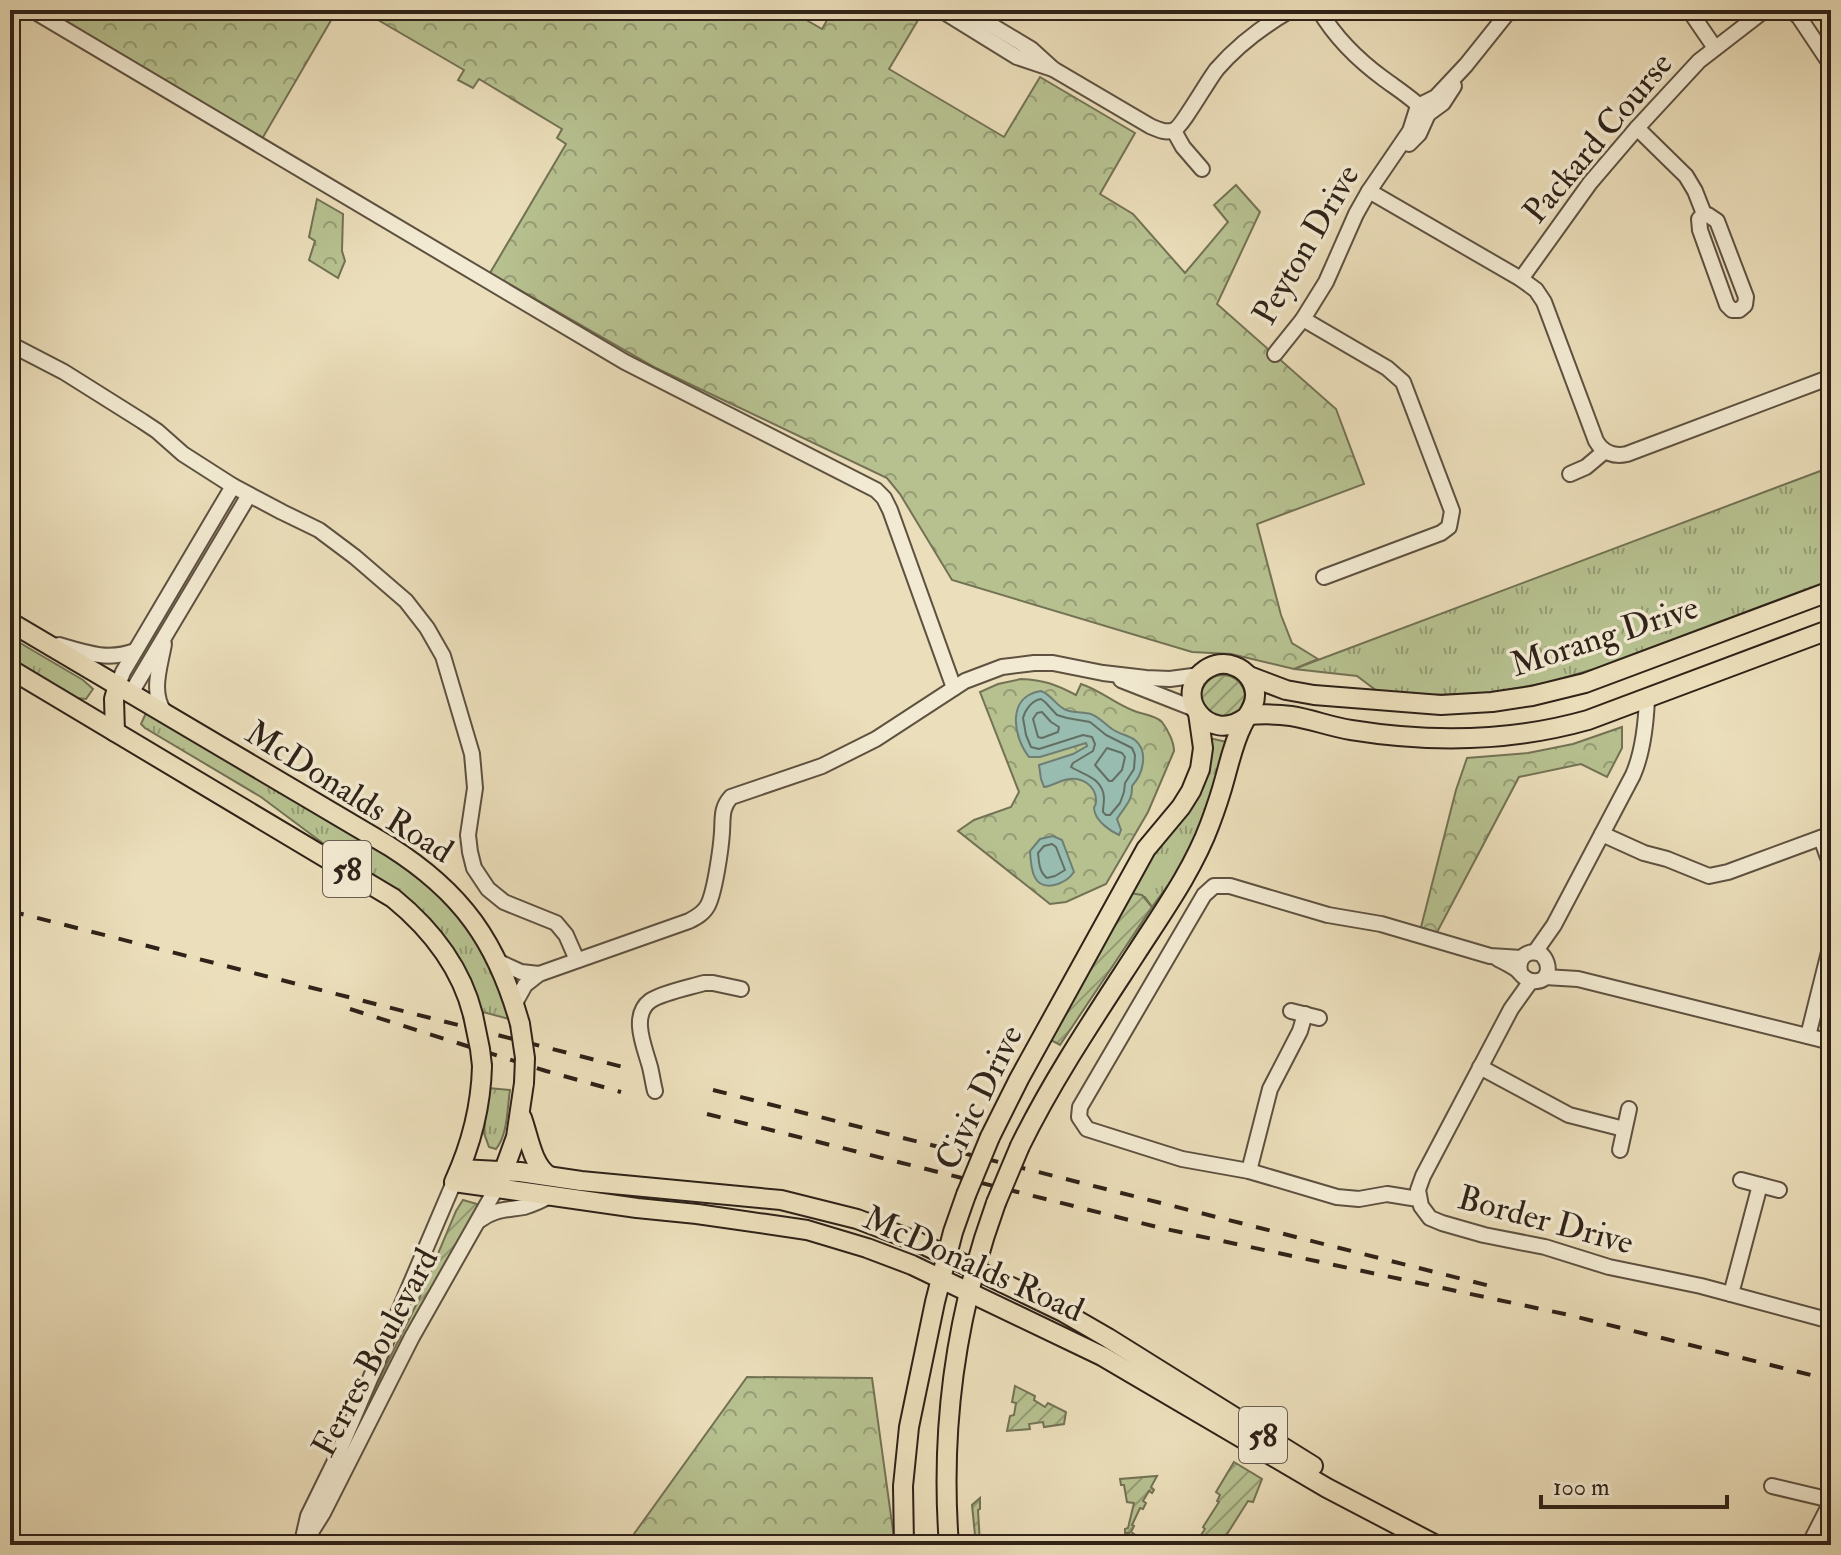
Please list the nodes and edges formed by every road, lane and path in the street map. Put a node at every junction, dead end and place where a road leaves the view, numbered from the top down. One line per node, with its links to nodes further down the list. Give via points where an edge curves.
1 (32, 10): 39 (street, via 625,362 876,490 890,510)
2 (941, 10): 12 (street, via 1017,57)
3 (966, 10): 12 (street, via 1031,49)
4 (1291, 10): 15 (street, via 1233,52)
5 (1319, 10): 13 (street, via 1342,42)
6 (1510, 10): 13 (street, Peyton Drive, via 1443,103)
7 (1689, 10): 10 (street)
8 (1765, 10): 10 (street, Packard Course)
9 (1791, 10): 11 (street)
10 (1715, 48): 14 (street, Packard Course)
11 (1831, 65)
12 (1053, 69): 15 (street, via 1158,129)
13 (1422, 110): 17 (street, Peyton Drive, via 1419,134)
14 (1637, 128): 18 (street, via 1686,176); 19 (street, Packard Course)
15 (1174, 131): 16 (street)
16 (1202, 169)
17 (1369, 191): 19 (street); 20 (street, Peyton Drive)
18 (1704, 214): 18 (street, via 1699,225 1722,290 1729,307 1739,310 1746,302 1744,292 1717,221)
19 (1521, 279): 24 (street, via 1544,302 1596,441)
20 (1303, 319): 22 (street, Peyton Drive); 28 (street, via 1403,382 1452,511 1449,527 1435,536)
21 (10, 344): 26 (street, via 142,421)
22 (1275, 354)
23 (1831, 377): 24 (street, via 1627,454)
24 (1605, 451): 25 (street)
25 (1570, 474)
26 (233, 486): 27 (street); 34 (street)
27 (249, 495): 32 (street); 52 (street, via 329,537 417,614 447,667 472,754 475,788 468,835 474,868 504,902 556,923)
28 (1324, 577)
29 (1831, 591): 38 (main road, Morang Drive, via 1585,683 1492,702 1441,705 1314,695)
30 (10, 622): 33 (main road, McDonalds Road / 58)
31 (1831, 629): 41 (main road, Morang Drive)
32 (165, 636): 40 (street); 44 (street, via 157,695)
33 (40, 639): 34 (street, via 111,657); 40 (main road, McDonalds Road / 58)
34 (135, 651): 40 (street)
35 (10, 669): 46 (main road, McDonalds Road / 58)
36 (1103, 673): 37 (street, via 1158,679); 39 (street, via 1053,663 1016,664); 43 (street)
37 (1200, 675): 38 (main road, via 1225,664); 43 (main road, via 1192,695)
38 (1249, 676): 45 (main road, via 1255,700)
39 (954, 688): 52 (street, via 887,733 822,766 731,797 722,813 712,895 702,914)
40 (124, 689): 44 (main road, McDonalds Road / 58); 46 (main road)
41 (1647, 698): 42 (main road, Morang Drive); 47 (street)
42 (1627, 706): 45 (main road, Morang Drive, via 1562,728 1474,740 1349,730 1293,716); 47 (street)
43 (1196, 711): 45 (main road, via 1220,727); 77 (main road, Civic Drive, bridge, via 1203,748 1191,791 1146,849 1024,1070 990,1137)
44 (167, 714): 53 (main road, McDonalds Road / 58, via 427,872 472,919)
45 (1247, 717): 78 (main road, Civic Drive, bridge, via 1206,834 1161,916 1056,1077 1020,1146)
46 (115, 732): 68 (main road, McDonalds Road / 58, bridge, via 393,898 440,945 473,1015 482,1066 478,1114)
47 (1642, 739): 48 (street, via 1633,775)
48 (1602, 834): 49 (street, via 1709,876); 54 (street)
49 (1826, 836): 50 (street)
50 (1831, 866)
51 (1831, 944): 59 (street)
52 (577, 960): 55 (street)
53 (499, 962): 55 (street); 57 (main road, McDonalds Road / 58)
54 (1533, 967): 59 (street); 61 (street); 67 (street, Border Drive, via 1381,924 1214,886 1089,1088 1079,1117 1093,1132 1182,1159)
55 (539, 974): 57 (street)
56 (741, 989): 62 (street, via 704,983 649,1002 640,1024)
57 (515, 1003): 64 (main road, McDonalds Road / 58, bridge, via 525,1058)
58 (1305, 1014): 67 (street, via 1270,1089)
59 (1808, 1036): 60 (street)
60 (1831, 1042)
61 (1480, 1067): 65 (street, via 1569,1115); 75 (street, via 1423,1176)
62 (655, 1091)
63 (1629, 1109): 65 (street)
64 (520, 1111): 69 (main road, McDonalds Road / 58, via 535,1161); 70 (main road, McDonalds Road / 58)
65 (1624, 1129): 66 (street)
66 (1620, 1150)
67 (1249, 1171): 75 (street, Border Drive, via 1337,1197 1387,1194)
68 (457, 1176): 70 (main road, McDonalds Road / 58); 86 (street, Ferres Boulevard, via 308,1516)
69 (549, 1176): 70 (main road, McDonalds Road / 58); 77 (main road, McDonalds Road / 58, via 794,1202 875,1225)
70 (501, 1179): 74 (main road, McDonalds Road / 58); 76 (street, Ferres Boulevard)
71 (1741, 1180): 72 (street)
72 (1760, 1185): 73 (street); 81 (street)
73 (1779, 1190)
74 (549, 1196): 76 (street); 79 (main road, McDonalds Road / 58, via 807,1230)
75 (1418, 1199): 81 (street, Border Drive, via 1430,1218 1455,1228)
76 (479, 1220): 86 (street, Ferres Boulevard)
77 (947, 1256): 78 (main road, McDonalds Road / 58); 79 (main road, Civic Drive)
78 (974, 1269): 80 (main road, Civic Drive); 85 (main road, McDonalds Road / 58, via 1108,1338 1329,1476)
79 (941, 1279): 80 (main road, McDonalds Road / 58); 87 (main road, Civic Drive, via 907,1442)
80 (968, 1293): 85 (main road, McDonalds Road / 58, via 1102,1356); 88 (main road, Civic Drive, via 950,1401)
81 (1731, 1294): 82 (street, Border Drive)
82 (1831, 1321)
83 (1772, 1486): 84 (street)
84 (1831, 1501): 90 (street)
85 (1384, 1517): 89 (main road, McDonalds Road / 58)
86 (302, 1545)
87 (904, 1545)
88 (949, 1545)
89 (1436, 1545)
90 (1809, 1545)

